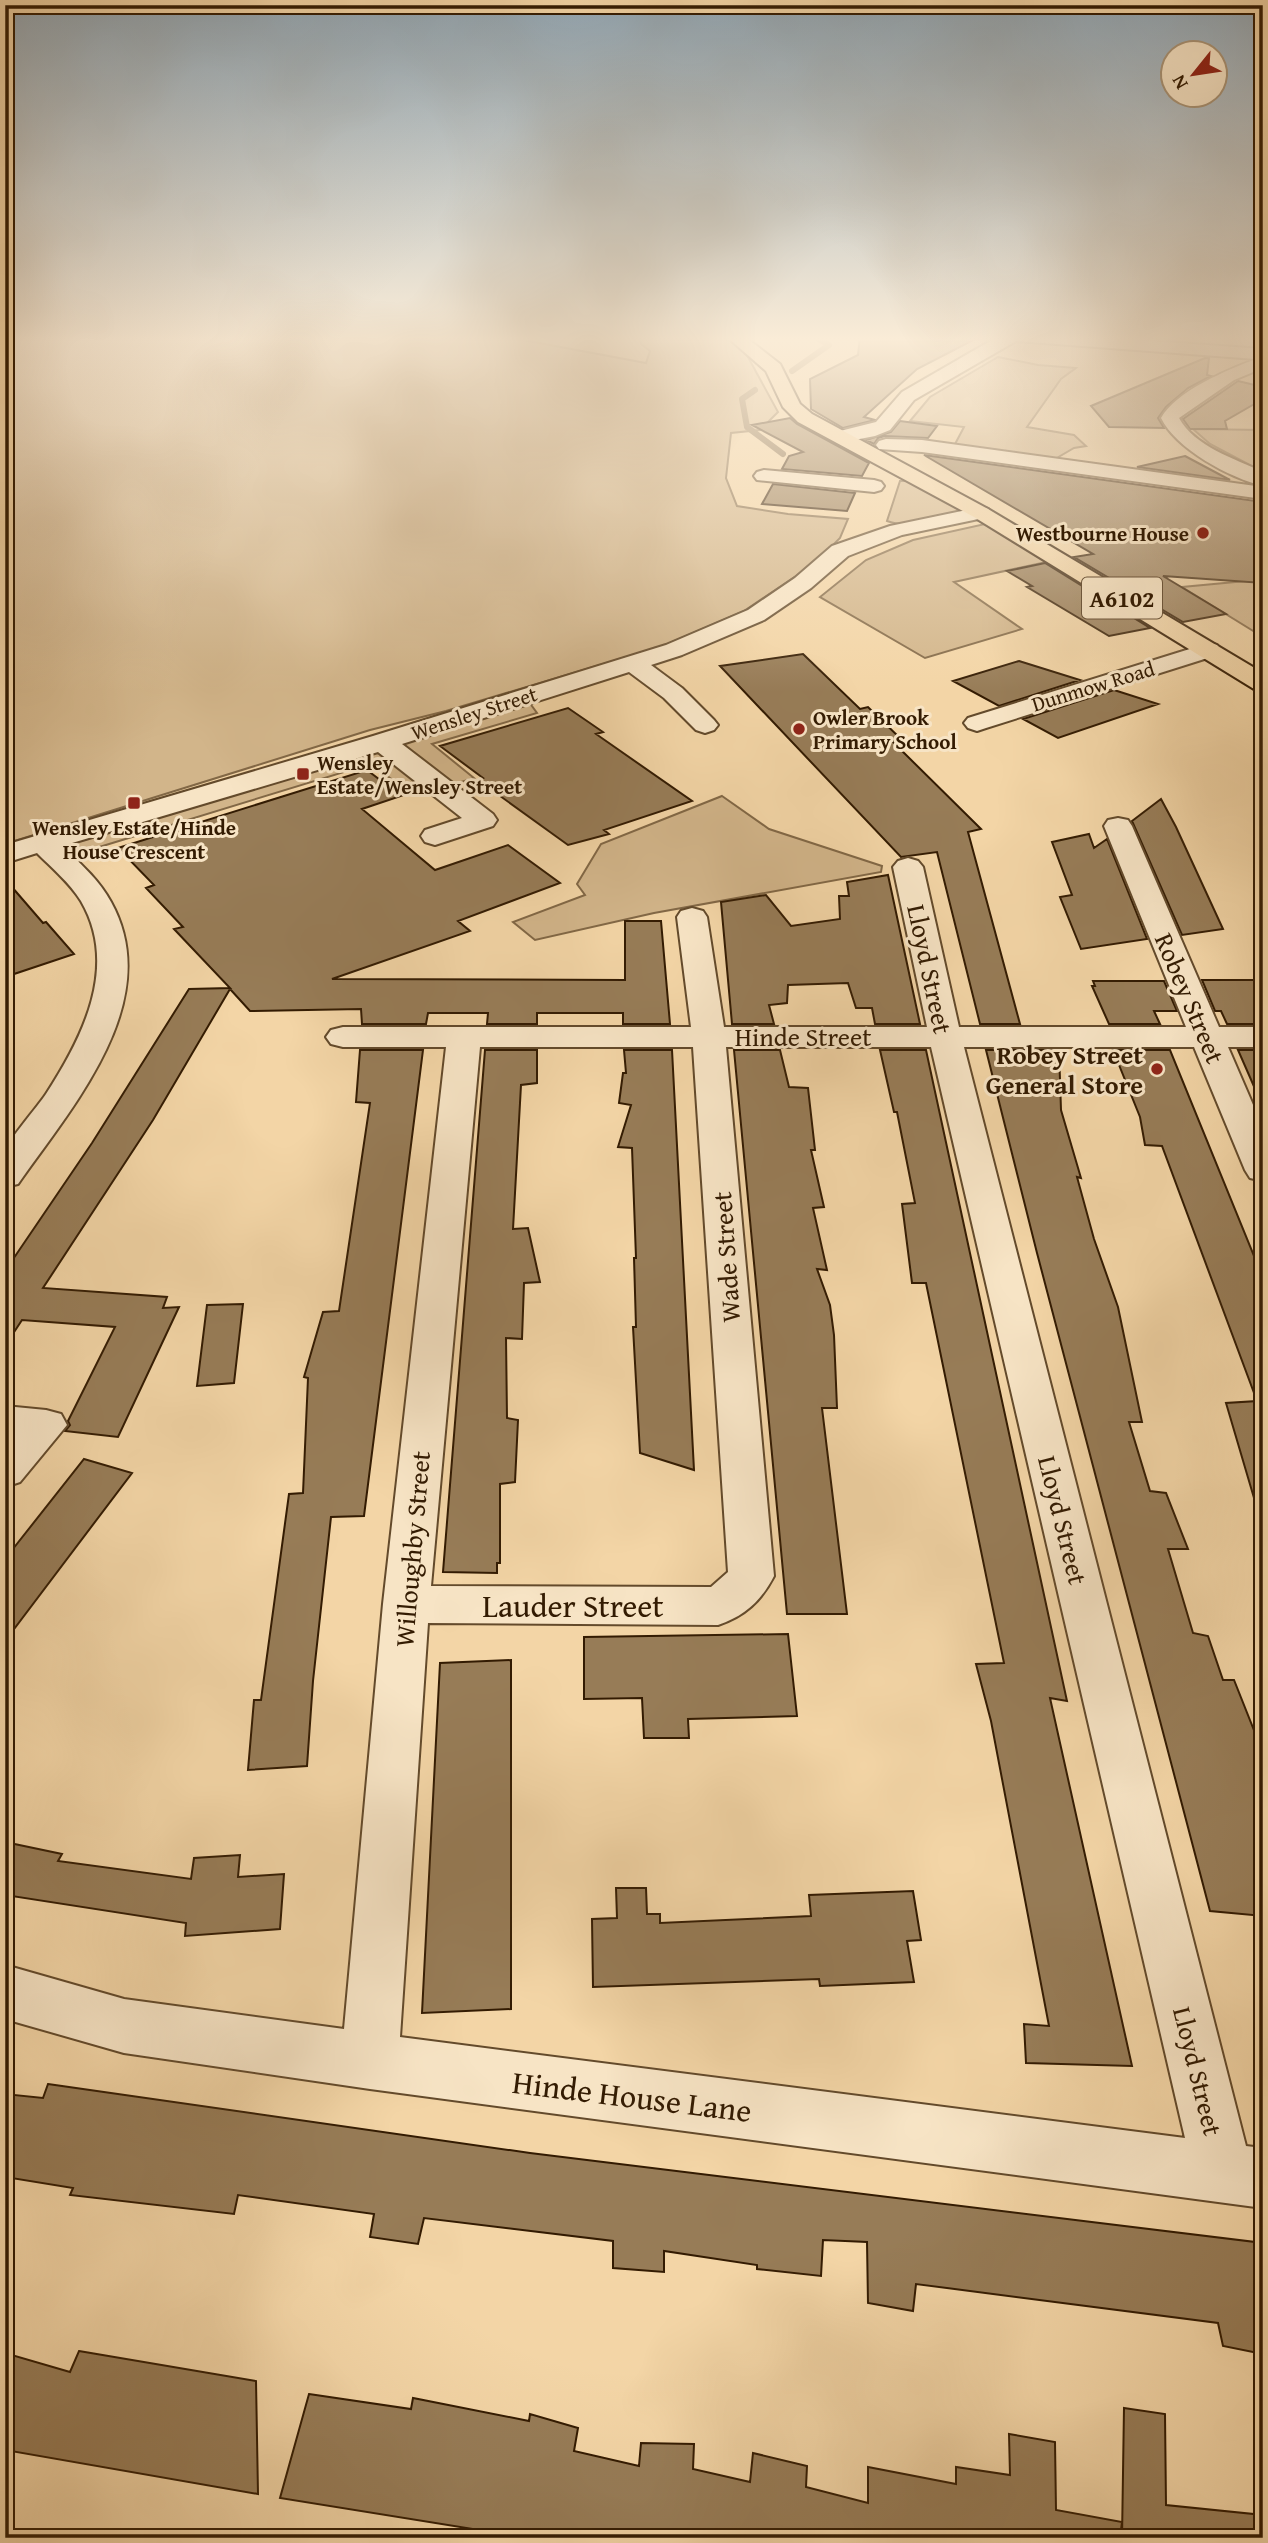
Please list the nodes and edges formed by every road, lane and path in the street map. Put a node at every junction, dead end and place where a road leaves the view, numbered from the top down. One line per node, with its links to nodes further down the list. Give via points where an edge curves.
1 (889, 455): 4 (main road, A6102)
2 (985, 455): 7 (street)
3 (1214, 455): 6 (street)
4 (898, 468): 5 (street, via 885,472 870,493); 8 (main road, A6102)
5 (764, 476)
6 (1263, 480)
7 (1263, 493)
8 (981, 513): 9 (street, Wensley Street); 11 (main road, A6102)
9 (897, 530): 10 (street, Wensley Street); 10 (street, Wensley Street, via 855,524)
10 (840, 551): 12 (street, Wensley Street, via 756,615)
11 (1209, 650): 13 (main road, A6102); 14 (street, Dunmow Road)
12 (633, 664): 15 (street, via 673,693); 16 (street, Wensley Street)
13 (1263, 684)
14 (977, 723)
15 (705, 725)
16 (382, 741): 18 (street, via 483,820); 19 (street, Wensley Street)
17 (1118, 826): 26 (street, Robey Street)
18 (435, 836)
19 (44, 843): 20 (street, Wensley Street); 30 (street, via 96,900 112,941 113,984 95,1035 63,1093)
20 (5, 854)
21 (908, 867): 24 (street, Lloyd Street)
22 (692, 917): 23 (street, Wade Street)
23 (709, 1036): 24 (street, Hinde Street); 28 (street, Hinde Street); 33 (street, Wade Street, via 751,1576)
24 (945, 1036): 26 (street, Hinde Street); 37 (street, Lloyd Street)
25 (343, 1037): 28 (street, Hinde Street)
26 (1206, 1037): 27 (street, Hinde Street); 29 (street, Robey Street)
27 (1263, 1037)
28 (464, 1038): 34 (street, Willoughby Street)
29 (1263, 1170)
30 (5, 1176)
31 (5, 1420): 32 (street, via 46,1425)
32 (5, 1471)
33 (737, 1594): 34 (street, Lauder Street, via 718,1606)
34 (406, 1604): 36 (street, Willoughby Street)
35 (5, 1992): 36 (street, Hinde House Lane, via 124,2026)
36 (370, 2062): 37 (street, Hinde House Lane)
37 (1243, 2175)

